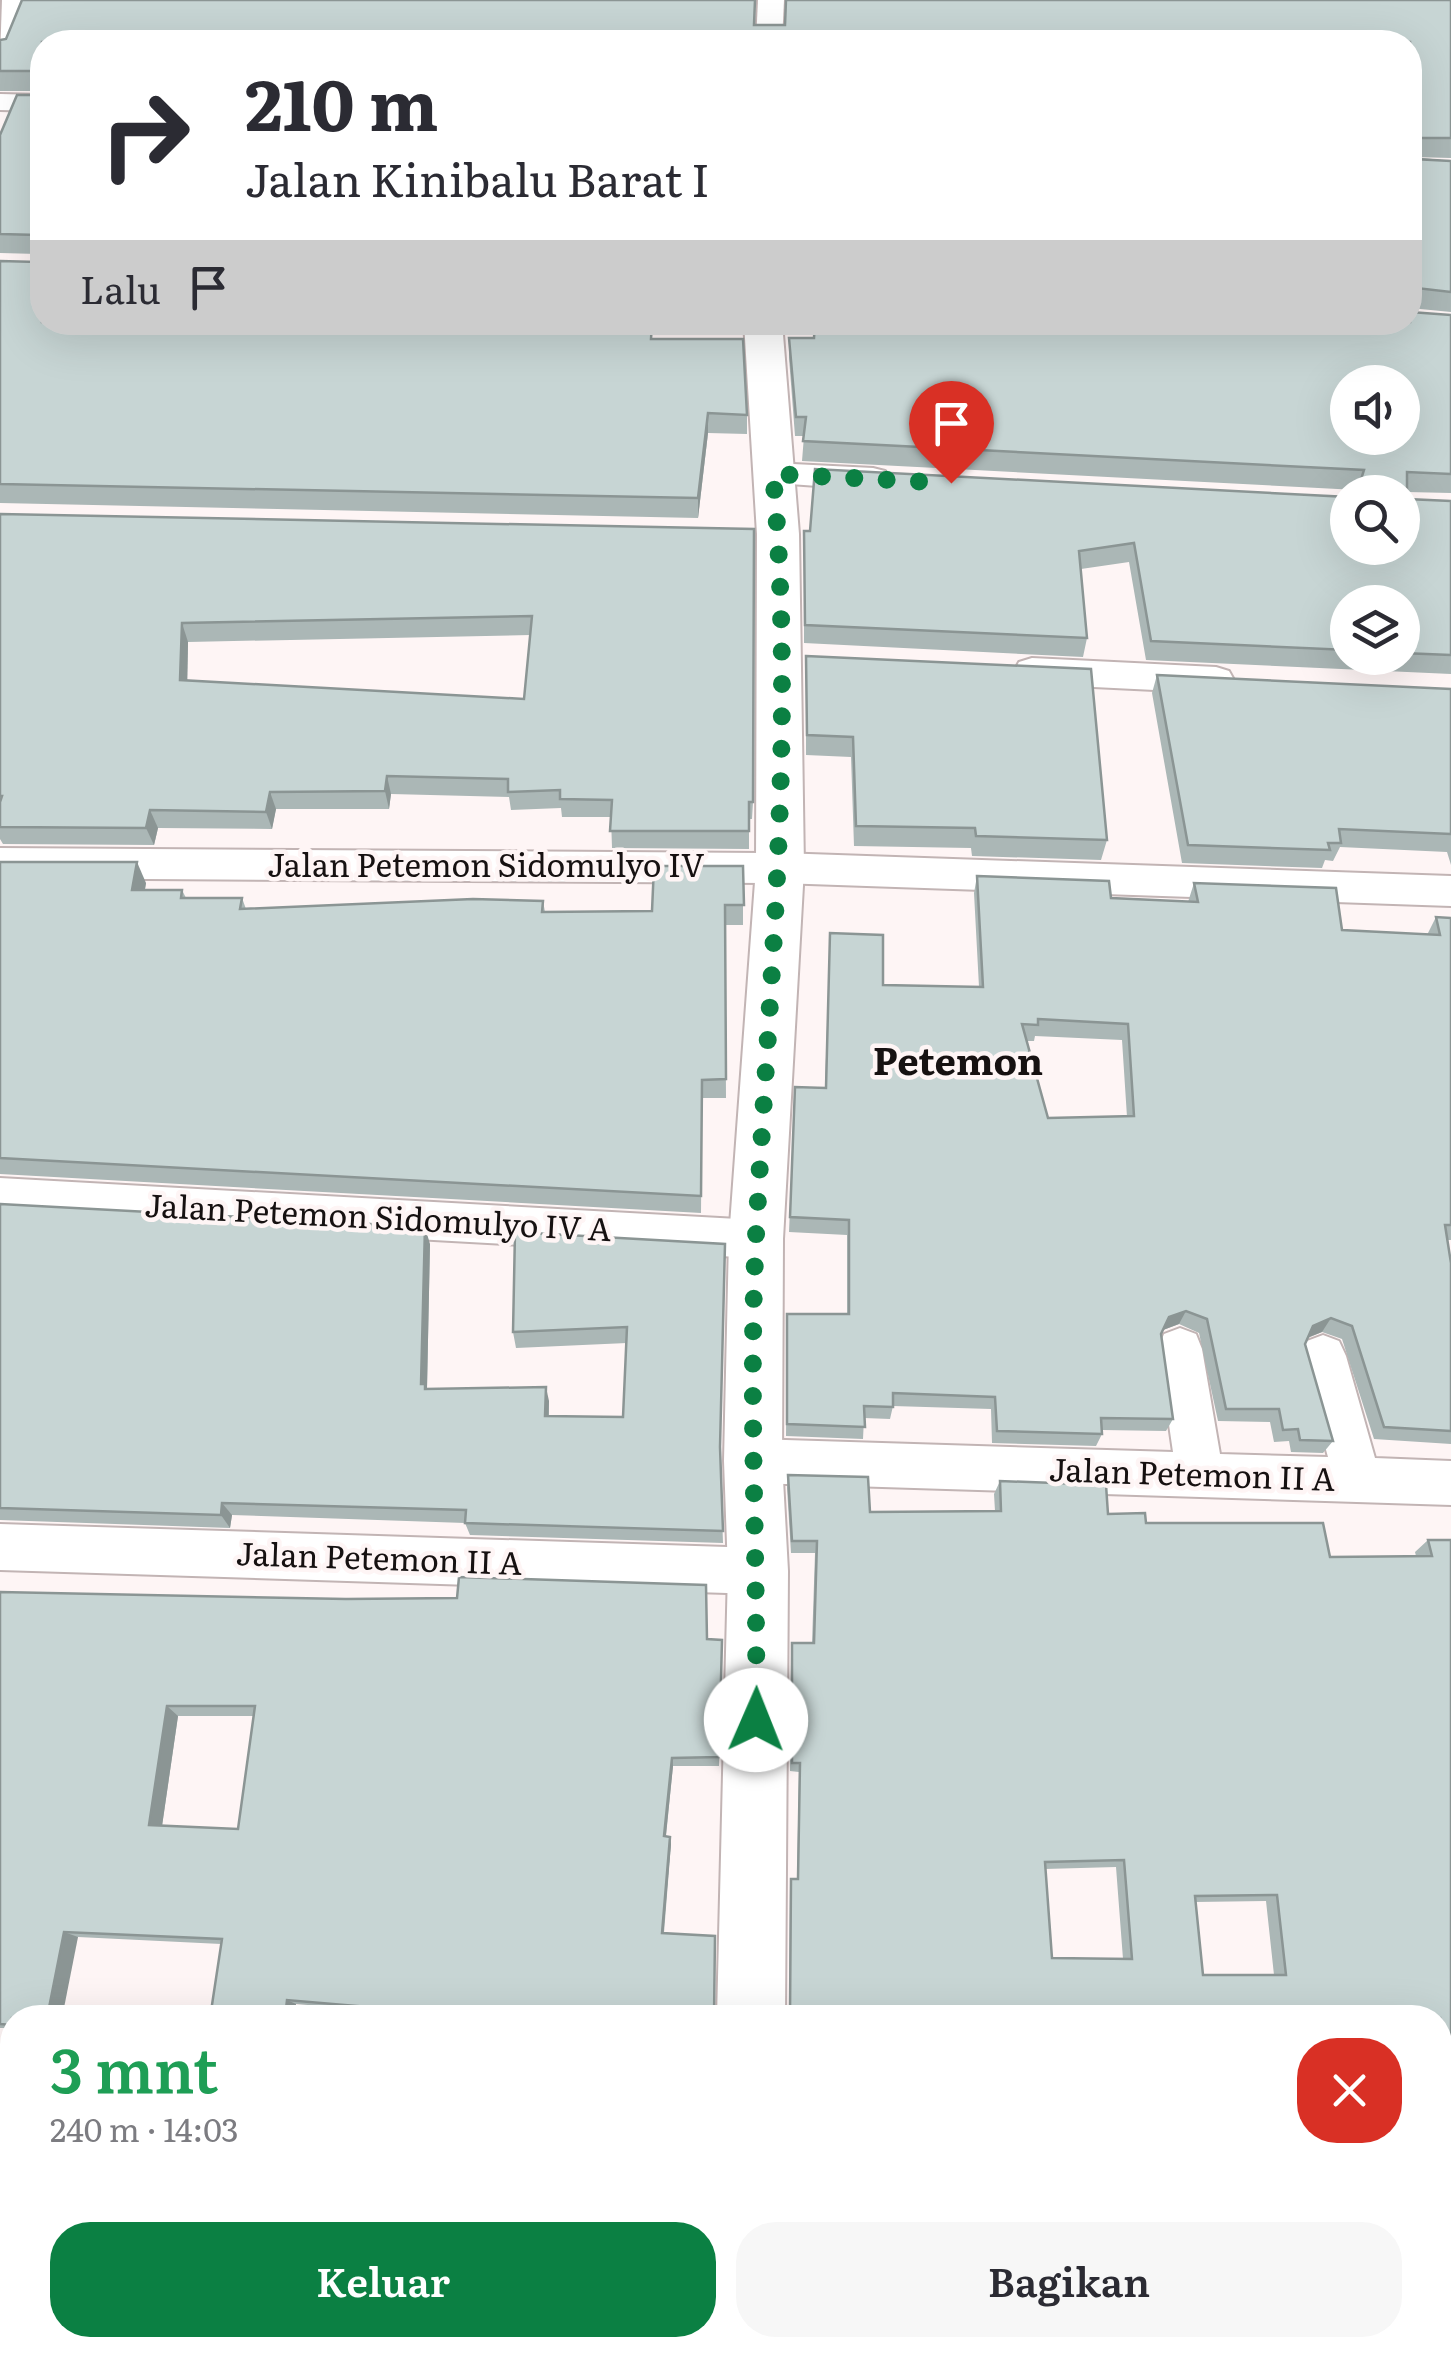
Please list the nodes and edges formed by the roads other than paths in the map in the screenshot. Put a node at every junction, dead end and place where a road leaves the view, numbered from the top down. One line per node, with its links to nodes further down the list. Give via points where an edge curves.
1 (18, 0): 4 (street)
2 (771, 0): 3 (street)
3 (770, 30)
4 (0, 48)
5 (0, 102): 6 (street)
6 (30, 103)
7 (765, 335): 8 (street)
8 (773, 474): 9 (street); 13 (street, via 761,533 795,660)
9 (911, 481)
10 (1004, 670): 11 (street)
11 (1257, 682)
12 (0, 863): 13 (street, Jalan Petemon Sidomulyo IV)
13 (780, 868): 14 (street, Jalan Petemon Sidomulyo IV); 16 (street)
14 (1451, 891)
15 (0, 1197): 16 (street, Jalan Petemon Sidomulyo IV A)
16 (756, 1239): 19 (street)
17 (1180, 1349): 20 (street)
18 (1323, 1356): 21 (street)
19 (753, 1461): 20 (street, Jalan Petemon II A); 24 (street)
20 (1200, 1476): 21 (street, Jalan Petemon II A)
21 (1358, 1480): 22 (street, Jalan Petemon II A)
22 (1451, 1483)
23 (0, 1547): 24 (street, Jalan Petemon II A)
24 (758, 1570): 25 (street)
25 (751, 2005)

